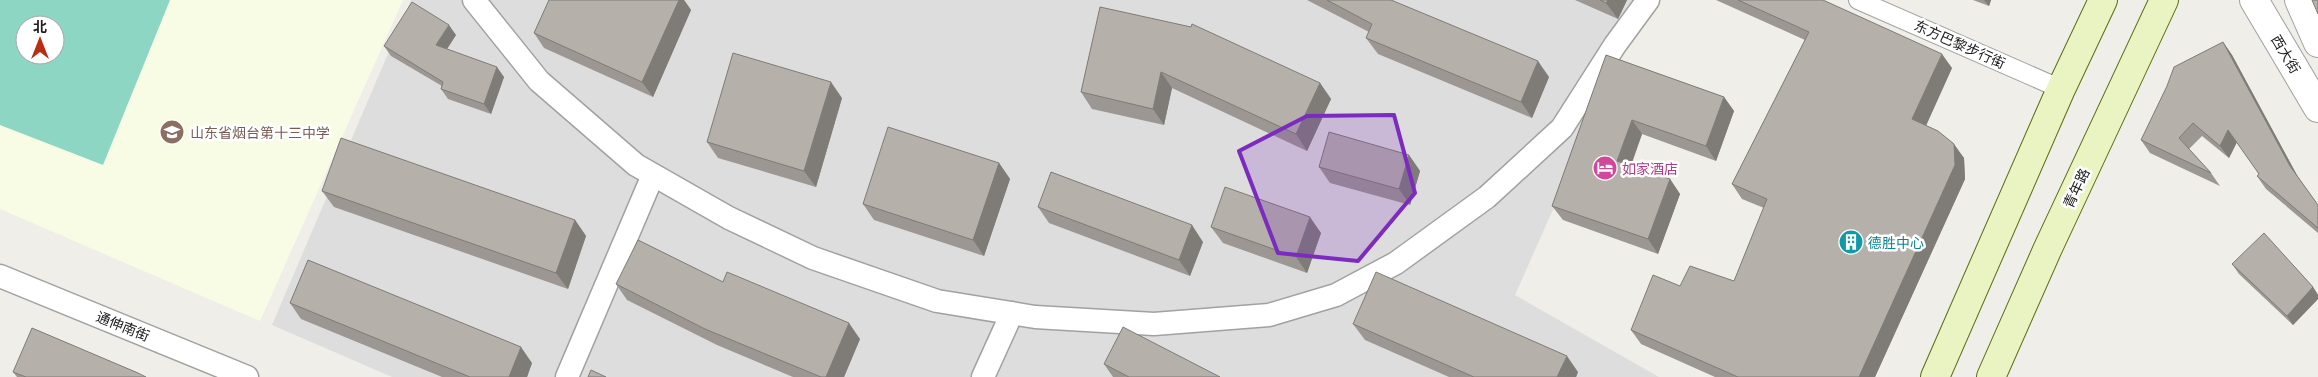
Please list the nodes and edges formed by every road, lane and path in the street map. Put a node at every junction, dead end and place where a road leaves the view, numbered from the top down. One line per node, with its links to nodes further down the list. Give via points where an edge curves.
1 (474, 0): 11 (street, via 539,81 636,165)
2 (1648, 0): 13 (street, via 1562,128 1487,196 1396,263 1336,295 1269,315 1154,324)
3 (1858, 0): 9 (street, 东方巴黎步行街)
4 (2103, 0): 9 (main road)
5 (2164, 0): 18 (main road, 青年路)
6 (2254, 0): 10 (street, 西大街)
7 (2299, 0): 8 (street)
8 (2318, 43)
9 (2061, 88): 17 (main road)
10 (2318, 108)
11 (653, 175): 13 (street, via 729,218 813,258 937,300); 15 (street)
12 (0, 276): 14 (street, 通伸南街)
13 (1012, 313): 16 (street)
14 (247, 377)
15 (567, 377)
16 (983, 377)
17 (1935, 377)
18 (1991, 377)

